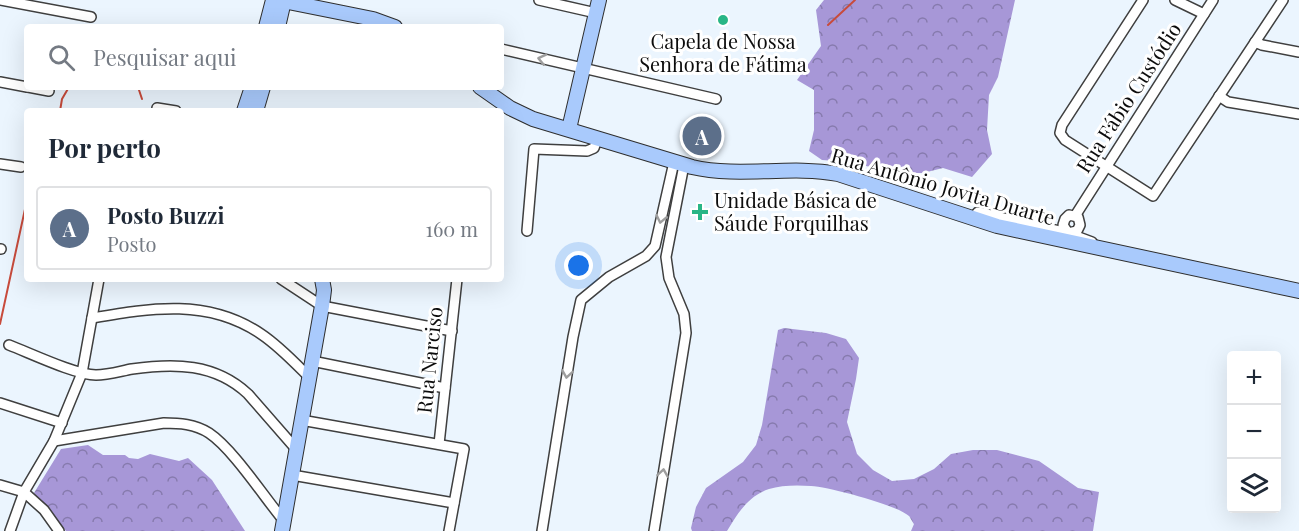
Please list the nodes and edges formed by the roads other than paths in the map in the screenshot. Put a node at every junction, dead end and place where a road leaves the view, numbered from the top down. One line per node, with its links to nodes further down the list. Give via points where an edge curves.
1 (0, 0): 11 (street)
2 (278, 0): 8 (main road); 12 (main road); 13 (main road)
3 (539, 0): 9 (street)
4 (1143, 0): 35 (street, via 1060,133 1063,139)
5 (1175, 0): 10 (street)
6 (1213, 0): 10 (street, Rua Fábio Custódio)
7 (1283, 0): 15 (street)
8 (302, 3): 14 (main road)
9 (597, 7): 18 (main road)
10 (1204, 14): 35 (street, Rua Fábio Custódio)
11 (91, 16)
12 (267, 24)
13 (278, 24)
14 (386, 24)
15 (1255, 42): 17 (street); 26 (street)
16 (504, 50): 18 (street, one-way to 16)
17 (1299, 52)
18 (583, 68): 27 (street); 31 (main road)
19 (0, 82): 20 (street)
20 (24, 86)
21 (44, 90): 25 (street)
22 (251, 90): 28 (main road)
23 (262, 90): 29 (main road)
24 (485, 90): 31 (main road, Rua Antônio Jovita Duarte, via 521,114)
25 (49, 91)
26 (1219, 96): 30 (street, via 1228,102); 35 (street, via 1153,196)
27 (716, 99)
28 (245, 108)
29 (257, 108)
30 (1299, 114)
31 (569, 129): 32 (main road, Rua Antônio Jovita Duarte)
32 (598, 137): 33 (main road, Rua Antônio Jovita Duarte); 38 (street, via 594,148 587,151 534,149)
33 (679, 163): 37 (main road, Rua Antônio Jovita Duarte, via 719,171 826,171); 41 (street, one-way to 41); 42 (street)
34 (0, 164): 36 (street)
35 (1107, 166): 39 (street, Rua Fábio Custódio, via 1075,216 1080,225 1077,231)
36 (21, 167)
37 (972, 219): 39 (street, via 978,212); 40 (main road, Rua Antônio Jovita Duarte)
38 (527, 231)
39 (1068, 233): 40 (street, via 1090,240)
40 (1097, 248): 47 (main road, Rua Antônio Jovita Duarte)
41 (650, 253): 42 (street); 66 (street, one-way to 66, via 609,277 581,300)
42 (666, 257): 73 (street, one-way to 42, via 686,333)
43 (98, 282): 49 (street)
44 (286, 282): 48 (street)
45 (323, 282): 48 (main road)
46 (458, 282): 50 (street, Rua Narciso)
47 (1299, 291)
48 (322, 306): 50 (street); 52 (main road)
49 (92, 318): 53 (street); 54 (street, via 168,307 218,315 263,335)
50 (452, 331): 55 (street, Rua Narciso)
51 (9, 345): 53 (street)
52 (312, 361): 54 (main road); 55 (street)
53 (82, 373): 58 (street); 61 (street, via 96,375 165,365 211,371 239,385)
54 (309, 377): 57 (main road)
55 (445, 388): 60 (street, Rua Narciso)
56 (0, 403): 58 (street)
57 (302, 420): 60 (street); 61 (main road)
58 (62, 423): 59 (street)
59 (54, 441): 64 (street); 67 (street, via 164,423 194,426 227,449)
60 (439, 444): 65 (street, via 464,449)
61 (296, 449): 62 (main road)
62 (292, 475): 65 (street); 67 (main road)
63 (0, 485): 64 (street)
64 (24, 492): 68 (street); 69 (street)
65 (454, 502): 70 (street)
66 (544, 519): 71 (street); 72 (street)
67 (283, 526)
68 (10, 531)
69 (59, 531)
70 (449, 531)
71 (542, 531)
72 (550, 531)
73 (654, 531)

